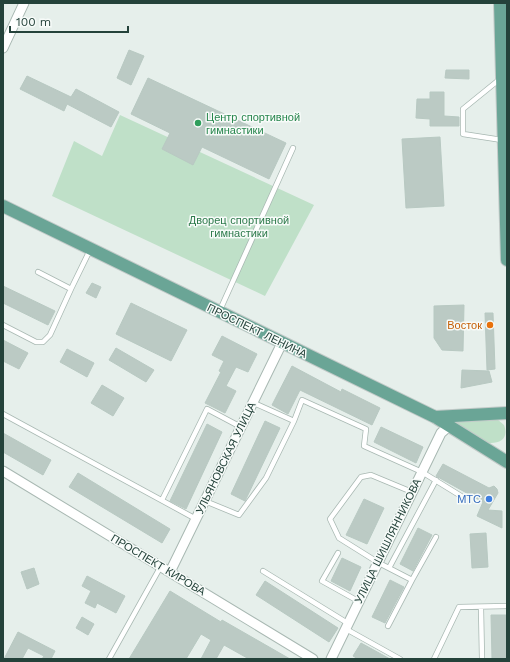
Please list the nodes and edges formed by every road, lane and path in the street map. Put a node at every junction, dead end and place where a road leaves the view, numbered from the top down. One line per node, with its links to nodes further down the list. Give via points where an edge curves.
1 (24, 3): 3 (street)
2 (500, 3): 4 (main road)
3 (3, 48)
4 (502, 77): 5 (main road); 5 (lane, via 463,109 463,134)
5 (504, 140): 9 (main road)
6 (293, 148): 12 (lane)
7 (3, 206): 8 (main road, ПРОСПЕКТ ЛЕНИНА)
8 (91, 248): 11 (lane); 12 (main road, ПРОСПЕКТ ЛЕНИНА)
9 (507, 260)
10 (38, 272): 11 (lane)
11 (71, 289): 13 (lane, via 50,335 43,342 36,342)
12 (219, 312): 14 (main road, ПРОСПЕКТ ЛЕНИНА)
13 (3, 325)
14 (282, 343): 15 (street, УЛЬЯНОВСКАЯ УЛИЦА); 18 (main road, ПРОСПЕКТ ЛЕНИНА)
15 (254, 403): 19 (lane); 21 (street, УЛЬЯНОВСКАЯ УЛИЦА)
16 (507, 413): 18 (main road)
17 (3, 414): 28 (lane)
18 (435, 417): 20 (main road, ПРОСПЕКТ ЛЕНИНА)
19 (294, 421): 24 (lane, via 302,400 366,429 364,446); 29 (lane, via 266,478 238,515)
20 (449, 426): 22 (main road, ПРОСПЕКТ ЛЕНИНА); 24 (street, УЛИЦА ШИШЛЯННИКОВА, via 441,433)
21 (242, 427): 28 (lane, via 207,409); 29 (street, УЛЬЯНОВСКАЯ УЛИЦА)
22 (507, 462)
23 (3, 471): 34 (street, ПРОСПЕКТ КИРОВА)
24 (422, 472): 25 (lane); 26 (street, УЛИЦА ШИШЛЯННИКОВА)
25 (436, 480): 27 (lane); 35 (lane)
26 (412, 492): 33 (street, УЛИЦА ШИШЛЯННИКОВА); 33 (lane, via 371,475 361,477 330,519 339,538)
27 (461, 496)
28 (162, 500): 30 (lane)
29 (205, 501): 30 (street, УЛЬЯНОВСКАЯ УЛИЦА)
30 (196, 519): 37 (street, УЛЬЯНОВСКАЯ УЛИЦА)
31 (436, 537): 38 (lane)
32 (338, 553): 39 (lane, via 322,581)
33 (379, 563): 35 (lane); 39 (street, УЛИЦА ШИШЛЯННИКОВА)
34 (161, 566): 37 (street, ПРОСПЕКТ КИРОВА); 44 (lane)
35 (389, 568): 38 (lane)
36 (263, 571): 42 (lane)
37 (170, 572): 45 (street, ПРОСПЕКТ КИРОВА)
38 (412, 580): 43 (lane)
39 (358, 600): 42 (street, УЛИЦА ШИШЛЯННИКОВА)
40 (507, 606): 41 (lane)
41 (481, 608): 48 (lane, via 459,607); 49 (lane)
42 (347, 626): 46 (street, УЛИЦА ШИШЛЯННИКОВА); 47 (lane)
43 (388, 626)
44 (110, 659)
45 (313, 659)
46 (331, 659)
47 (400, 659)
48 (434, 659)
49 (482, 659)

